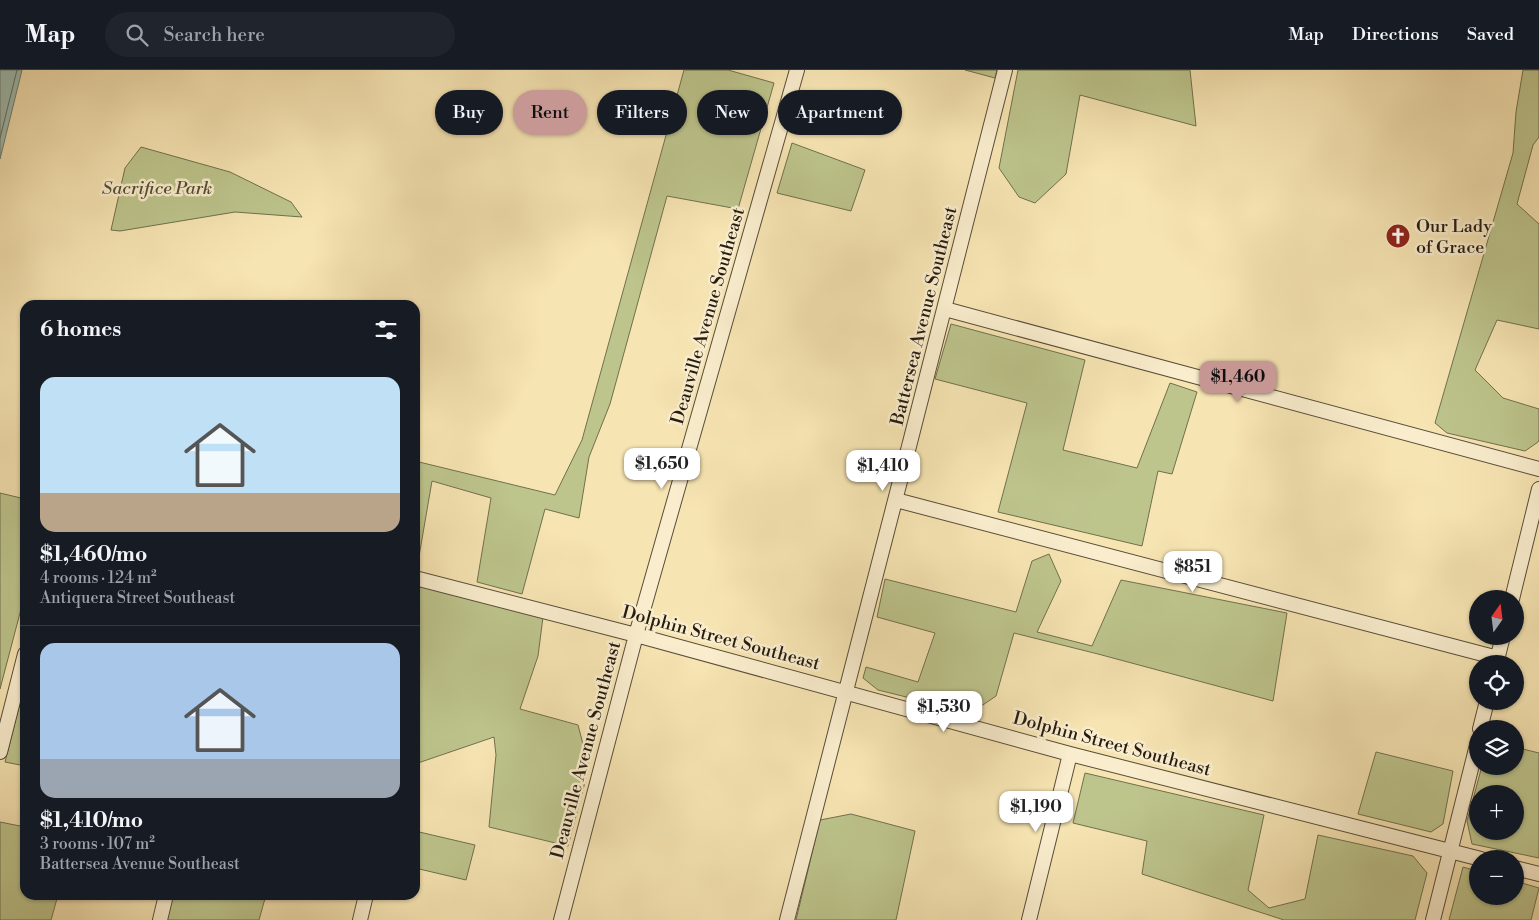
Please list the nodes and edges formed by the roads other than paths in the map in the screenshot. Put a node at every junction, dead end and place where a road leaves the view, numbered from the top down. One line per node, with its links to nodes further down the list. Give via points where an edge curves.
1 (797, 70): 9 (street, Deauville Avenue Southeast)
2 (1005, 70): 3 (street, Battersea Avenue Southeast)
3 (945, 310): 4 (street); 6 (street, Battersea Avenue Southeast)
4 (1539, 468)
5 (1539, 489): 8 (street)
6 (896, 500): 10 (street); 12 (street, Battersea Avenue Southeast)
7 (420, 579): 9 (street, Dolphin Street Southeast)
8 (1514, 590)
9 (636, 635): 12 (street, Dolphin Street Southeast); 24 (street, Deauville Avenue Southeast)
10 (1475, 655)
11 (20, 674): 13 (street)
12 (845, 691): 14 (street, Dolphin Street Southeast); 25 (street, Battersea Avenue Southeast)
13 (0, 752)
14 (1070, 754): 16 (street, Dolphin Street Southeast); 26 (street)
15 (1469, 775): 16 (street)
16 (1450, 851): 17 (street, Dolphin Street Southeast); 27 (street)
17 (1469, 856)
18 (1524, 870): 19 (street)
19 (1539, 874)
20 (165, 900): 22 (street)
21 (365, 900): 23 (street)
22 (160, 920)
23 (360, 920)
24 (561, 920)
25 (787, 920)
26 (1029, 920)
27 (1433, 920)

